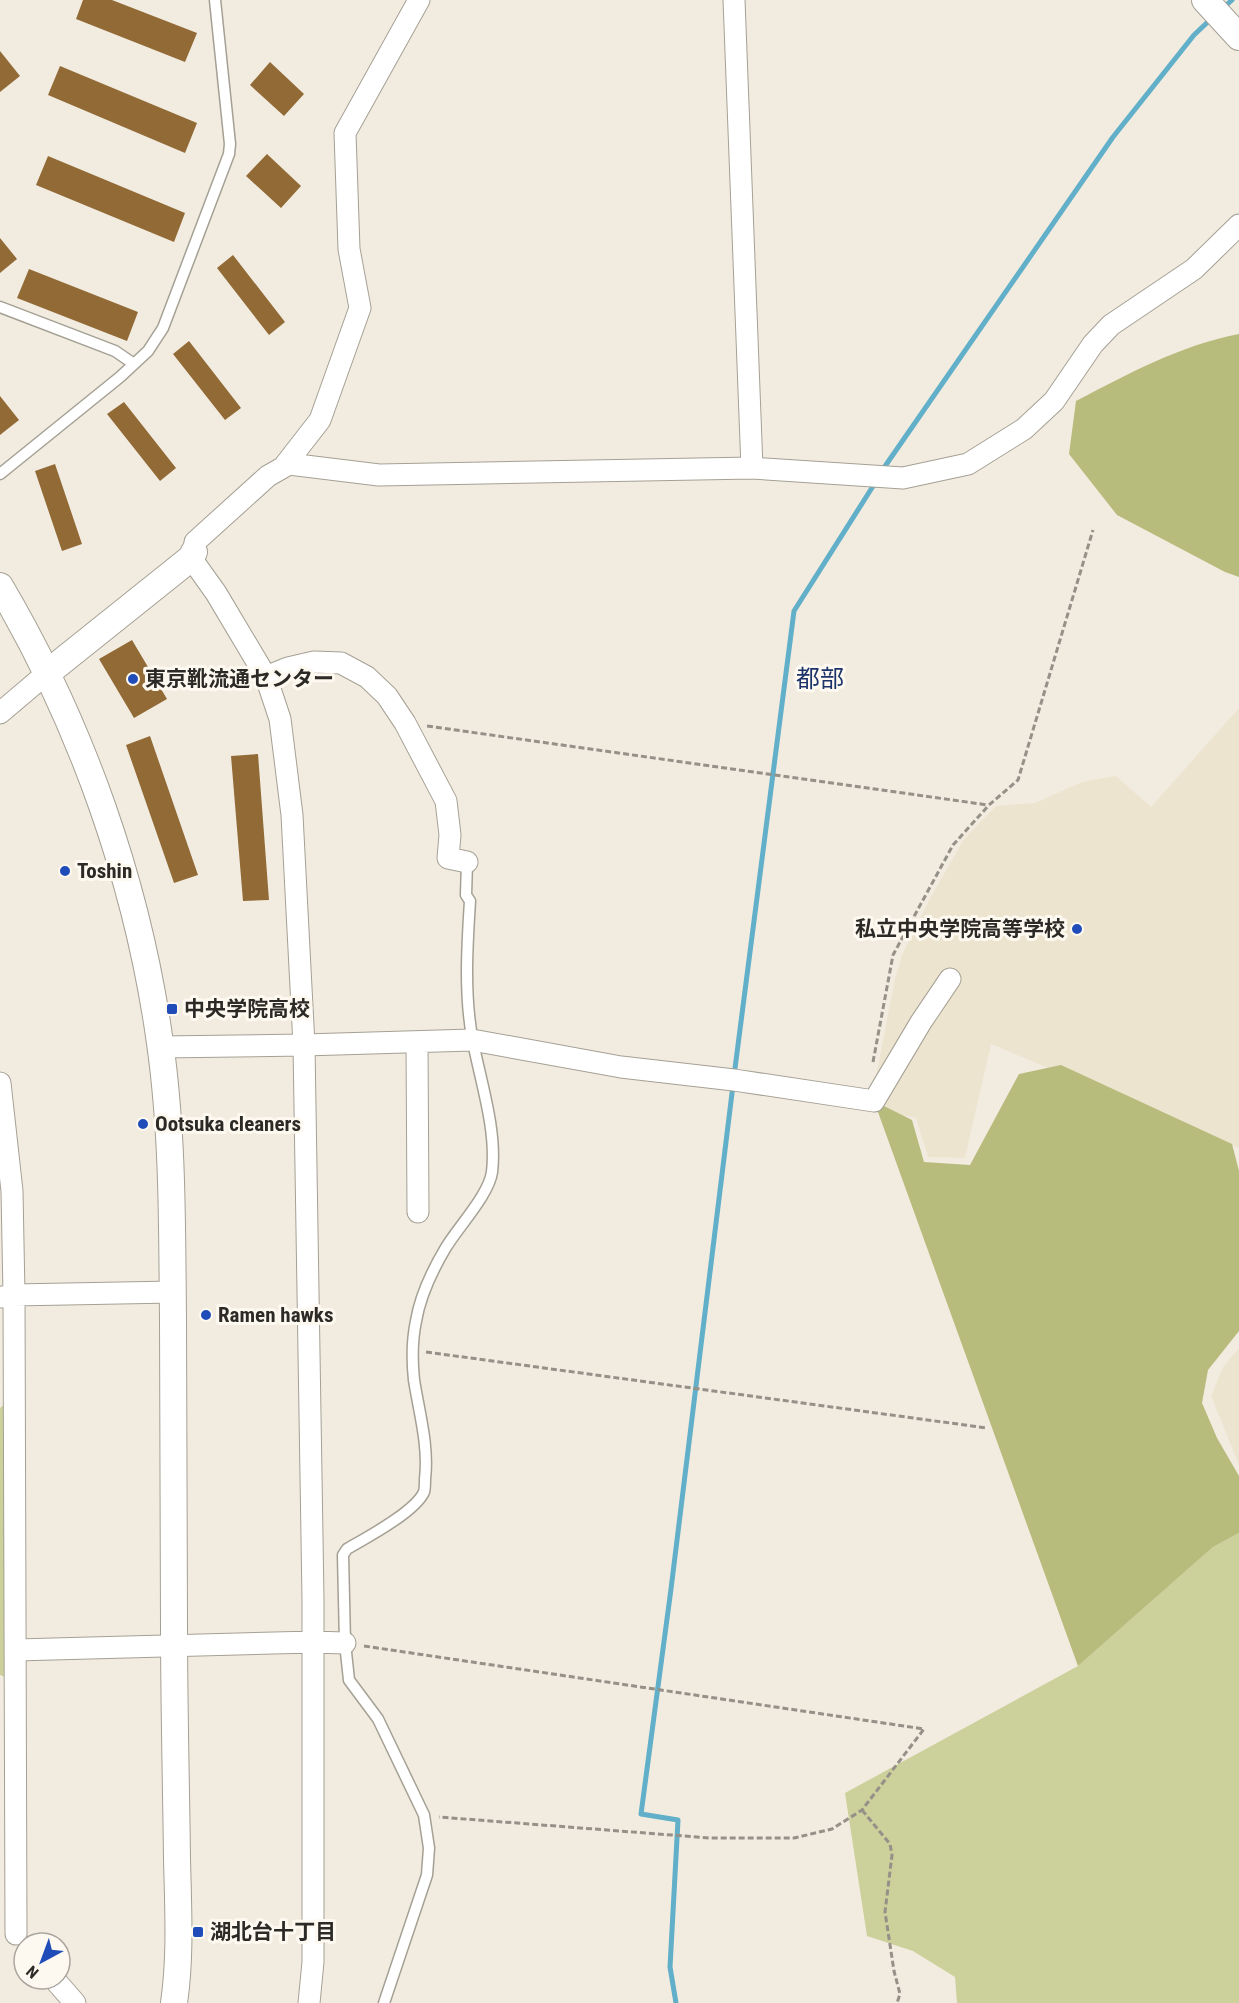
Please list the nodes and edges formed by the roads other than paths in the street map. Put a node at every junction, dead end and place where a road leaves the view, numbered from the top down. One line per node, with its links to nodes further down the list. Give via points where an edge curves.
1 (215, 0): 8 (lane, via 229,154 163,328)
2 (419, 0): 9 (street, via 345,133 349,249 360,308 320,420)
3 (734, 0): 10 (street)
4 (1205, 0): 5 (street)
5 (1239, 37)
6 (1239, 225): 10 (street, via 1194,269 1111,325 1054,401 1024,429 969,464 903,478)
7 (0, 307): 8 (lane, via 115,351)
8 (134, 364): 11 (lane)
9 (285, 465): 10 (street, via 379,475); 12 (street, via 195,542)
10 (752, 468)
11 (0, 474)
12 (192, 555): 14 (street); 15 (street)
13 (0, 586): 14 (street)
14 (46, 674): 16 (street); 22 (street, via 84,758 120,862 149,974)
15 (266, 677): 17 (street, via 314,662 341,663 367,677 387,696 405,723 446,801 448,858); 21 (street, via 280,719 292,815)
16 (0, 713)
17 (467, 862): 19 (lane)
18 (950, 979): 19 (street, via 874,1101 621,1067)
19 (472, 1040): 20 (street); 29 (lane, via 488,1119 492,1174 444,1250 416,1320 412,1350 427,1463 424,1492 397,1518 343,1555)
20 (417, 1042): 21 (street); 24 (street)
21 (304, 1045): 22 (street); 28 (street)
22 (161, 1047): 25 (street, via 171,1168)
23 (0, 1083): 26 (street, via 12,1191)
24 (418, 1212)
25 (172, 1292): 26 (street); 30 (street)
26 (7, 1297): 27 (street)
27 (8, 1402): 31 (street)
28 (313, 1642): 29 (street); 30 (street); 39 (street, via 313,1962)
29 (345, 1643): 40 (lane, via 349,1680 378,1719 424,1815 429,1848 427,1875)
30 (174, 1647): 31 (street); 38 (street, via 178,1937)
31 (16, 1650): 32 (street)
32 (8, 1678): 35 (street)
33 (0, 1915): 34 (street)
34 (13, 1931)
35 (20, 1931)
36 (64, 1991): 37 (street)
37 (75, 2003)
38 (174, 2003)
39 (309, 2003)
40 (384, 2003)

